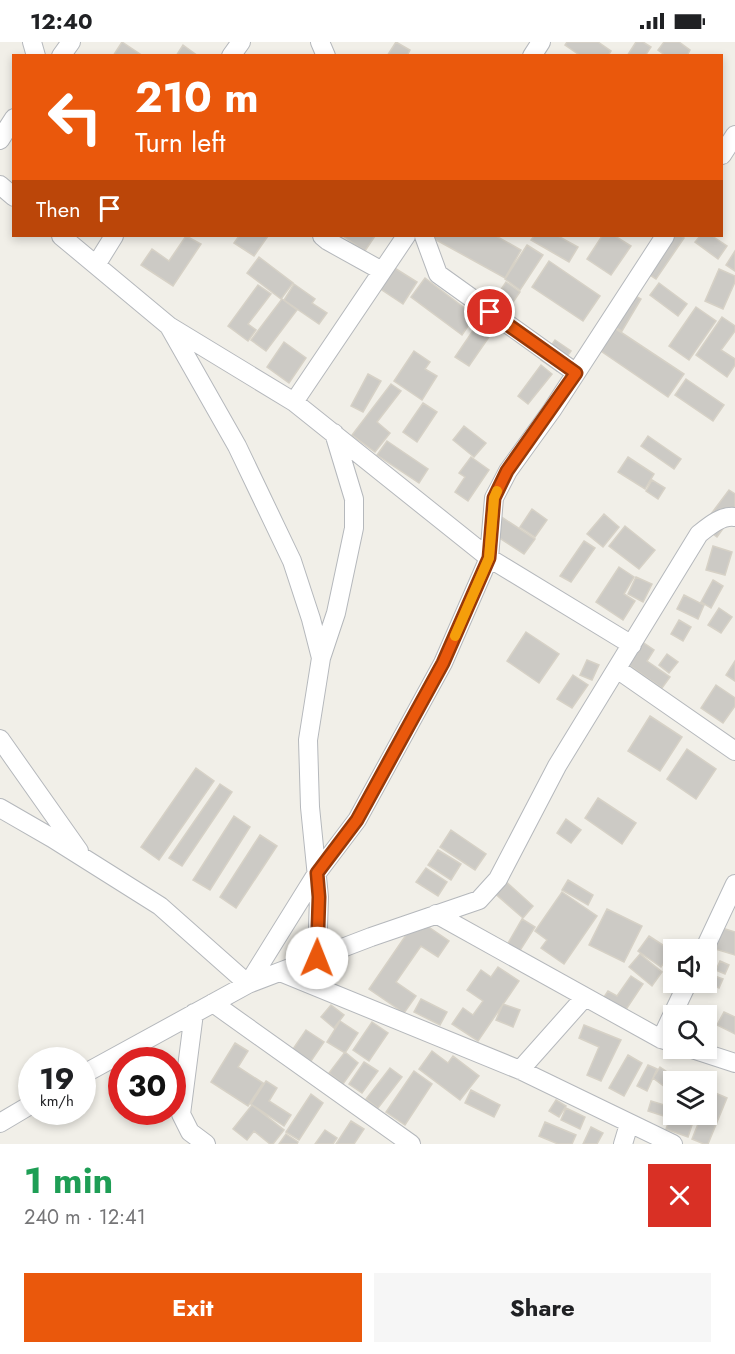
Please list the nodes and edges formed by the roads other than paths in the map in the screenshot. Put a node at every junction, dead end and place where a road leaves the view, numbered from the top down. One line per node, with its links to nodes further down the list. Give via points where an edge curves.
1 (12, 121): 3 (street)
2 (735, 135): 4 (street)
3 (0, 140)
4 (723, 153)
5 (0, 185): 6 (street)
6 (12, 194)
7 (62, 237): 13 (street)
8 (113, 237): 13 (street)
9 (323, 237): 14 (street)
10 (405, 237): 14 (street)
11 (424, 237): 16 (street, via 438,274)
12 (664, 237): 16 (street)
13 (96, 265): 15 (street)
14 (382, 271): 17 (street)
15 (169, 326): 17 (street); 22 (street, via 237,446 292,561)
16 (576, 373): 20 (street, via 507,471 494,498)
17 (294, 402): 18 (street)
18 (334, 434): 20 (street); 22 (street, via 354,499 354,528 336,613)
19 (735, 517): 21 (street, via 712,524 699,534)
20 (489, 558): 21 (street); 28 (street, via 443,663 409,726 357,820)
21 (632, 645): 23 (street)
22 (321, 658): 28 (street, via 308,740)
23 (617, 669): 25 (street); 30 (street, via 557,766 498,879 479,900)
24 (0, 739): 27 (street)
25 (735, 751)
26 (0, 808): 27 (street)
27 (83, 858): 34 (street, via 160,906)
28 (317, 873): 32 (street); 34 (street)
29 (735, 884): 31 (street)
30 (436, 914): 32 (street); 35 (street)
31 (709, 939)
32 (317, 958): 33 (street)
33 (280, 972): 34 (street); 42 (street)
34 (248, 984): 36 (street)
35 (584, 998): 38 (street); 42 (street)
36 (213, 1003): 37 (street); 47 (street)
37 (194, 1013): 41 (street); 46 (street, via 181,1114 190,1132)
38 (663, 1039)
39 (717, 1057): 40 (street)
40 (735, 1063)
41 (96, 1067)
42 (520, 1070): 45 (street)
43 (18, 1112): 44 (street)
44 (0, 1123)
45 (629, 1124): 48 (street); 49 (street)
46 (206, 1144)
47 (411, 1144)
48 (623, 1144)
49 (673, 1144)

